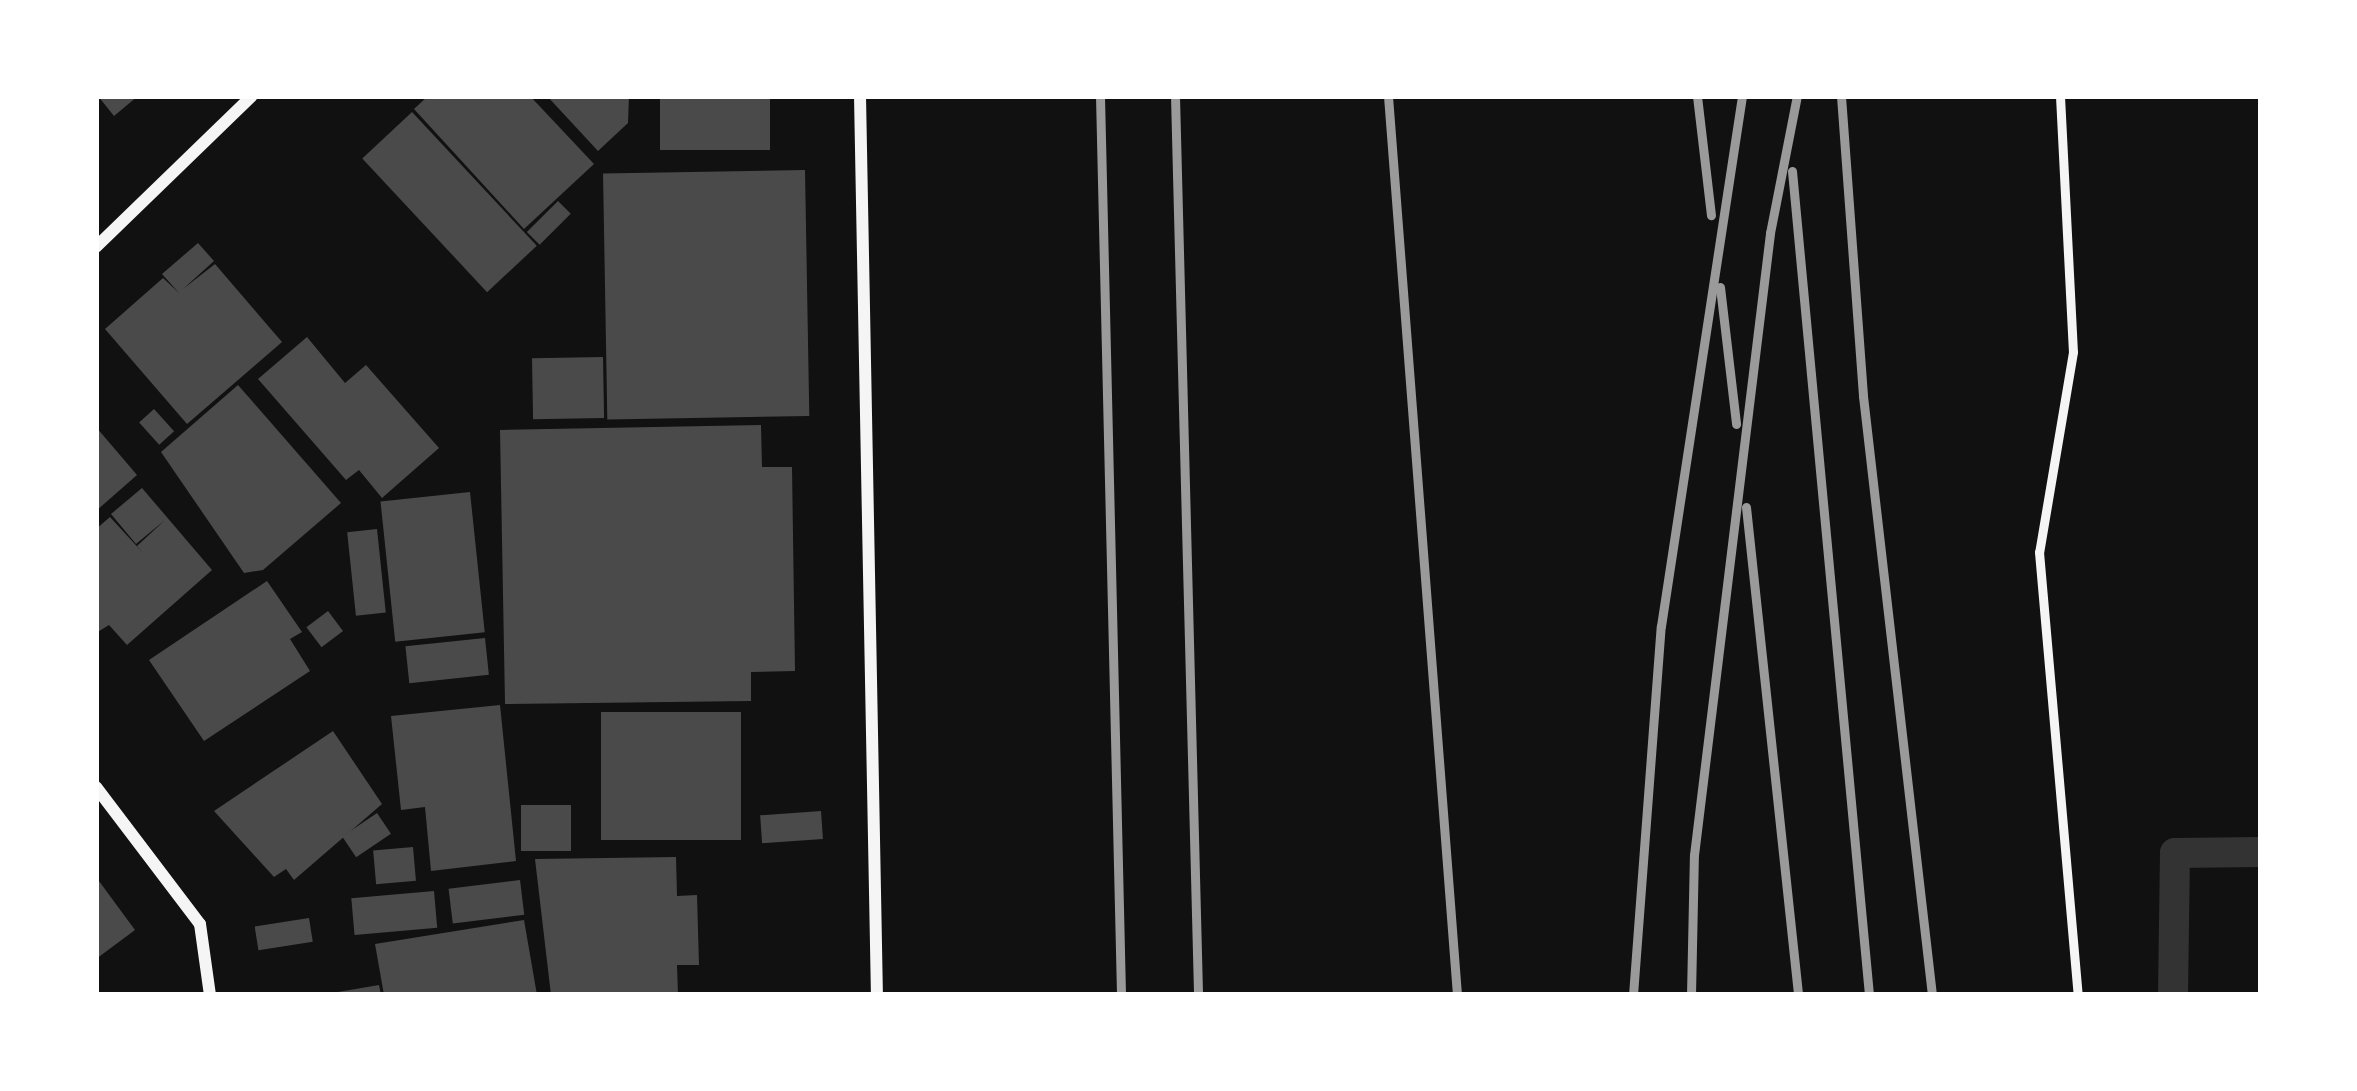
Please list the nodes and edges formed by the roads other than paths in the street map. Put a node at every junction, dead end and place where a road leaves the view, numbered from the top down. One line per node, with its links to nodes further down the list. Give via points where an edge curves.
1 (252, 96): 4 (street)
2 (860, 96): 7 (street)
3 (2060, 96): 8 (lane, via 2073,352 2038,552)
4 (96, 247)
5 (96, 787): 6 (street, via 200,924)
6 (210, 995)
7 (877, 995)
8 (2078, 995)

